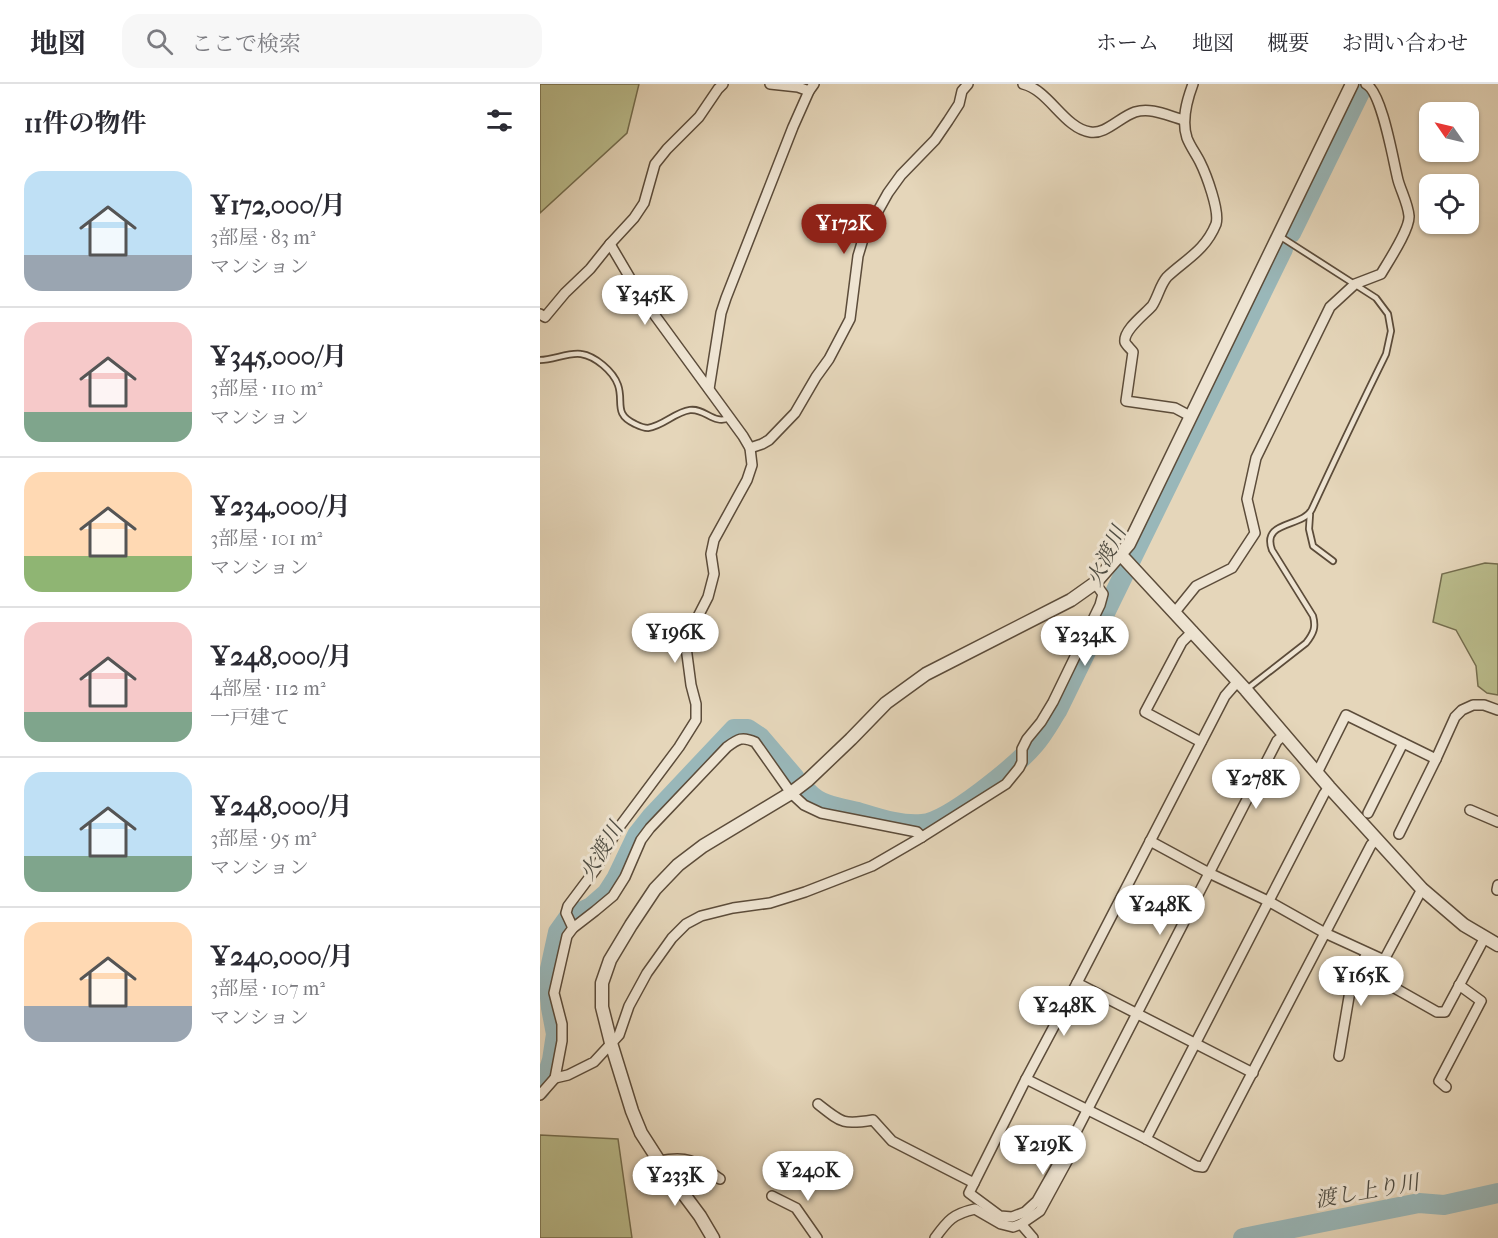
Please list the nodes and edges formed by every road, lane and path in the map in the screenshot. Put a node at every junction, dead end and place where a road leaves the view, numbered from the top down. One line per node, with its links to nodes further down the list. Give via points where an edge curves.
1 (723, 84): 11 (street, via 656,164 644,203)
2 (770, 84): 8 (street)
3 (968, 84): 18 (street, via 944,127 901,175 864,236 850,320 829,359 795,413 769,440)
4 (1023, 84): 9 (street, via 1087,132 1100,133 1136,112 1155,110)
5 (1193, 84): 9 (street)
6 (1352, 84): 10 (street)
7 (1368, 85): 12 (street, via 1383,115 1409,217 1405,232 1381,274)
8 (812, 87): 15 (street, via 726,298)
9 (1184, 120): 16 (street, via 1187,138 1202,164 1217,221 1207,241 1165,279 1153,305 1128,330 1125,341 1133,352 1126,402 1175,408)
10 (1278, 236): 12 (lane); 16 (street)
11 (610, 244): 13 (street); 15 (street, via 640,295)
12 (1355, 284): 19 (lane, via 1376,298 1388,314 1391,331 1386,354); 23 (street, via 1330,307 1256,459 1247,499 1255,533 1232,568 1196,585)
13 (542, 318)
14 (540, 360): 17 (lane, via 570,354 591,357 618,382 623,417 642,427 650,428 691,410 715,420)
15 (709, 389): 17 (street)
16 (1190, 416): 20 (street, via 1129,544)
17 (730, 418): 18 (street)
18 (750, 448): 44 (street, via 752,465 714,540 714,574 708,597 688,636 686,647 696,720 568,906)
19 (1310, 514): 21 (lane, via 1313,546); 25 (lane, via 1275,531 1270,543 1313,615 1313,634 1306,643)
20 (1127, 560): 22 (street); 23 (street)
21 (1333, 561)
22 (1095, 583): 33 (street, via 1071,600 926,674 886,704); 38 (street, via 1103,594 1100,605 1053,702 1027,739 1019,768 1006,784)
23 (1175, 612): 24 (street)
24 (1193, 631): 25 (street); 28 (street, via 1182,642 1145,712)
25 (1242, 685): 27 (street); 28 (street, via 1225,696)
26 (1498, 710): 30 (street, via 1484,705 1462,710)
27 (1285, 734): 31 (street); 41 (street, via 1277,741)
28 (1201, 742): 40 (street)
29 (1403, 743): 30 (street); 31 (street, via 1346,715); 35 (street)
30 (1436, 759): 37 (street)
31 (1317, 773): 32 (street)
32 (1329, 787): 39 (street); 43 (street)
33 (790, 793): 38 (street, via 820,813 917,832); 44 (street, via 755,742 738,739 650,828 613,896); 53 (street, via 703,846 655,889 610,960 602,983 602,1007)
34 (1470, 810): 36 (street)
35 (1368, 813)
36 (1498, 822)
37 (1399, 834)
38 (922, 837): 53 (street, via 872,866 805,892 701,916 686,924 647,973 619,1035)
39 (1376, 840): 42 (street); 45 (street)
40 (1150, 841): 41 (street); 50 (street)
41 (1209, 873): 43 (street); 52 (street)
42 (1422, 889): 46 (street, via 1464,925); 49 (street)
43 (1268, 901): 45 (street); 54 (street)
44 (572, 927): 57 (street, via 554,993 562,1024)
45 (1324, 933): 48 (street); 56 (street)
46 (1485, 937): 47 (street); 51 (street)
47 (1498, 945)
48 (1367, 953): 49 (street); 55 (street, via 1352,985)
49 (1384, 960): 51 (street, via 1377,978 1437,1012 1445,1012)
50 (1077, 983): 52 (street); 58 (street)
51 (1459, 985): 59 (street, via 1481,1000 1439,1081)
52 (1136, 1013): 54 (street); 62 (street)
53 (611, 1043): 57 (street, via 594,1062); 65 (street, via 632,1111)
54 (1195, 1043): 56 (street); 64 (street)
55 (1339, 1056)
56 (1253, 1073): 64 (street, via 1203,1167)
57 (555, 1078): 60 (street)
58 (1026, 1079): 62 (street); 67 (street)
59 (1446, 1087)
60 (540, 1095)
61 (818, 1104): 67 (street, via 838,1120 873,1120 892,1141)
62 (1087, 1110): 63 (street); 64 (street)
63 (1076, 1132): 67 (street, via 1037,1201 1025,1212 1000,1216 969,1193); 69 (street, via 1076,1144 1040,1211)
64 (1146, 1139)
65 (659, 1161): 66 (street, via 694,1161); 70 (street)
66 (720, 1179)
67 (975, 1183)
68 (772, 1196): 71 (street, via 796,1208)
69 (1021, 1224): 72 (street, via 1001,1224 975,1209 961,1212 947,1222); 73 (street)
70 (712, 1238)
71 (817, 1238)
72 (935, 1238)
73 (1033, 1238)

